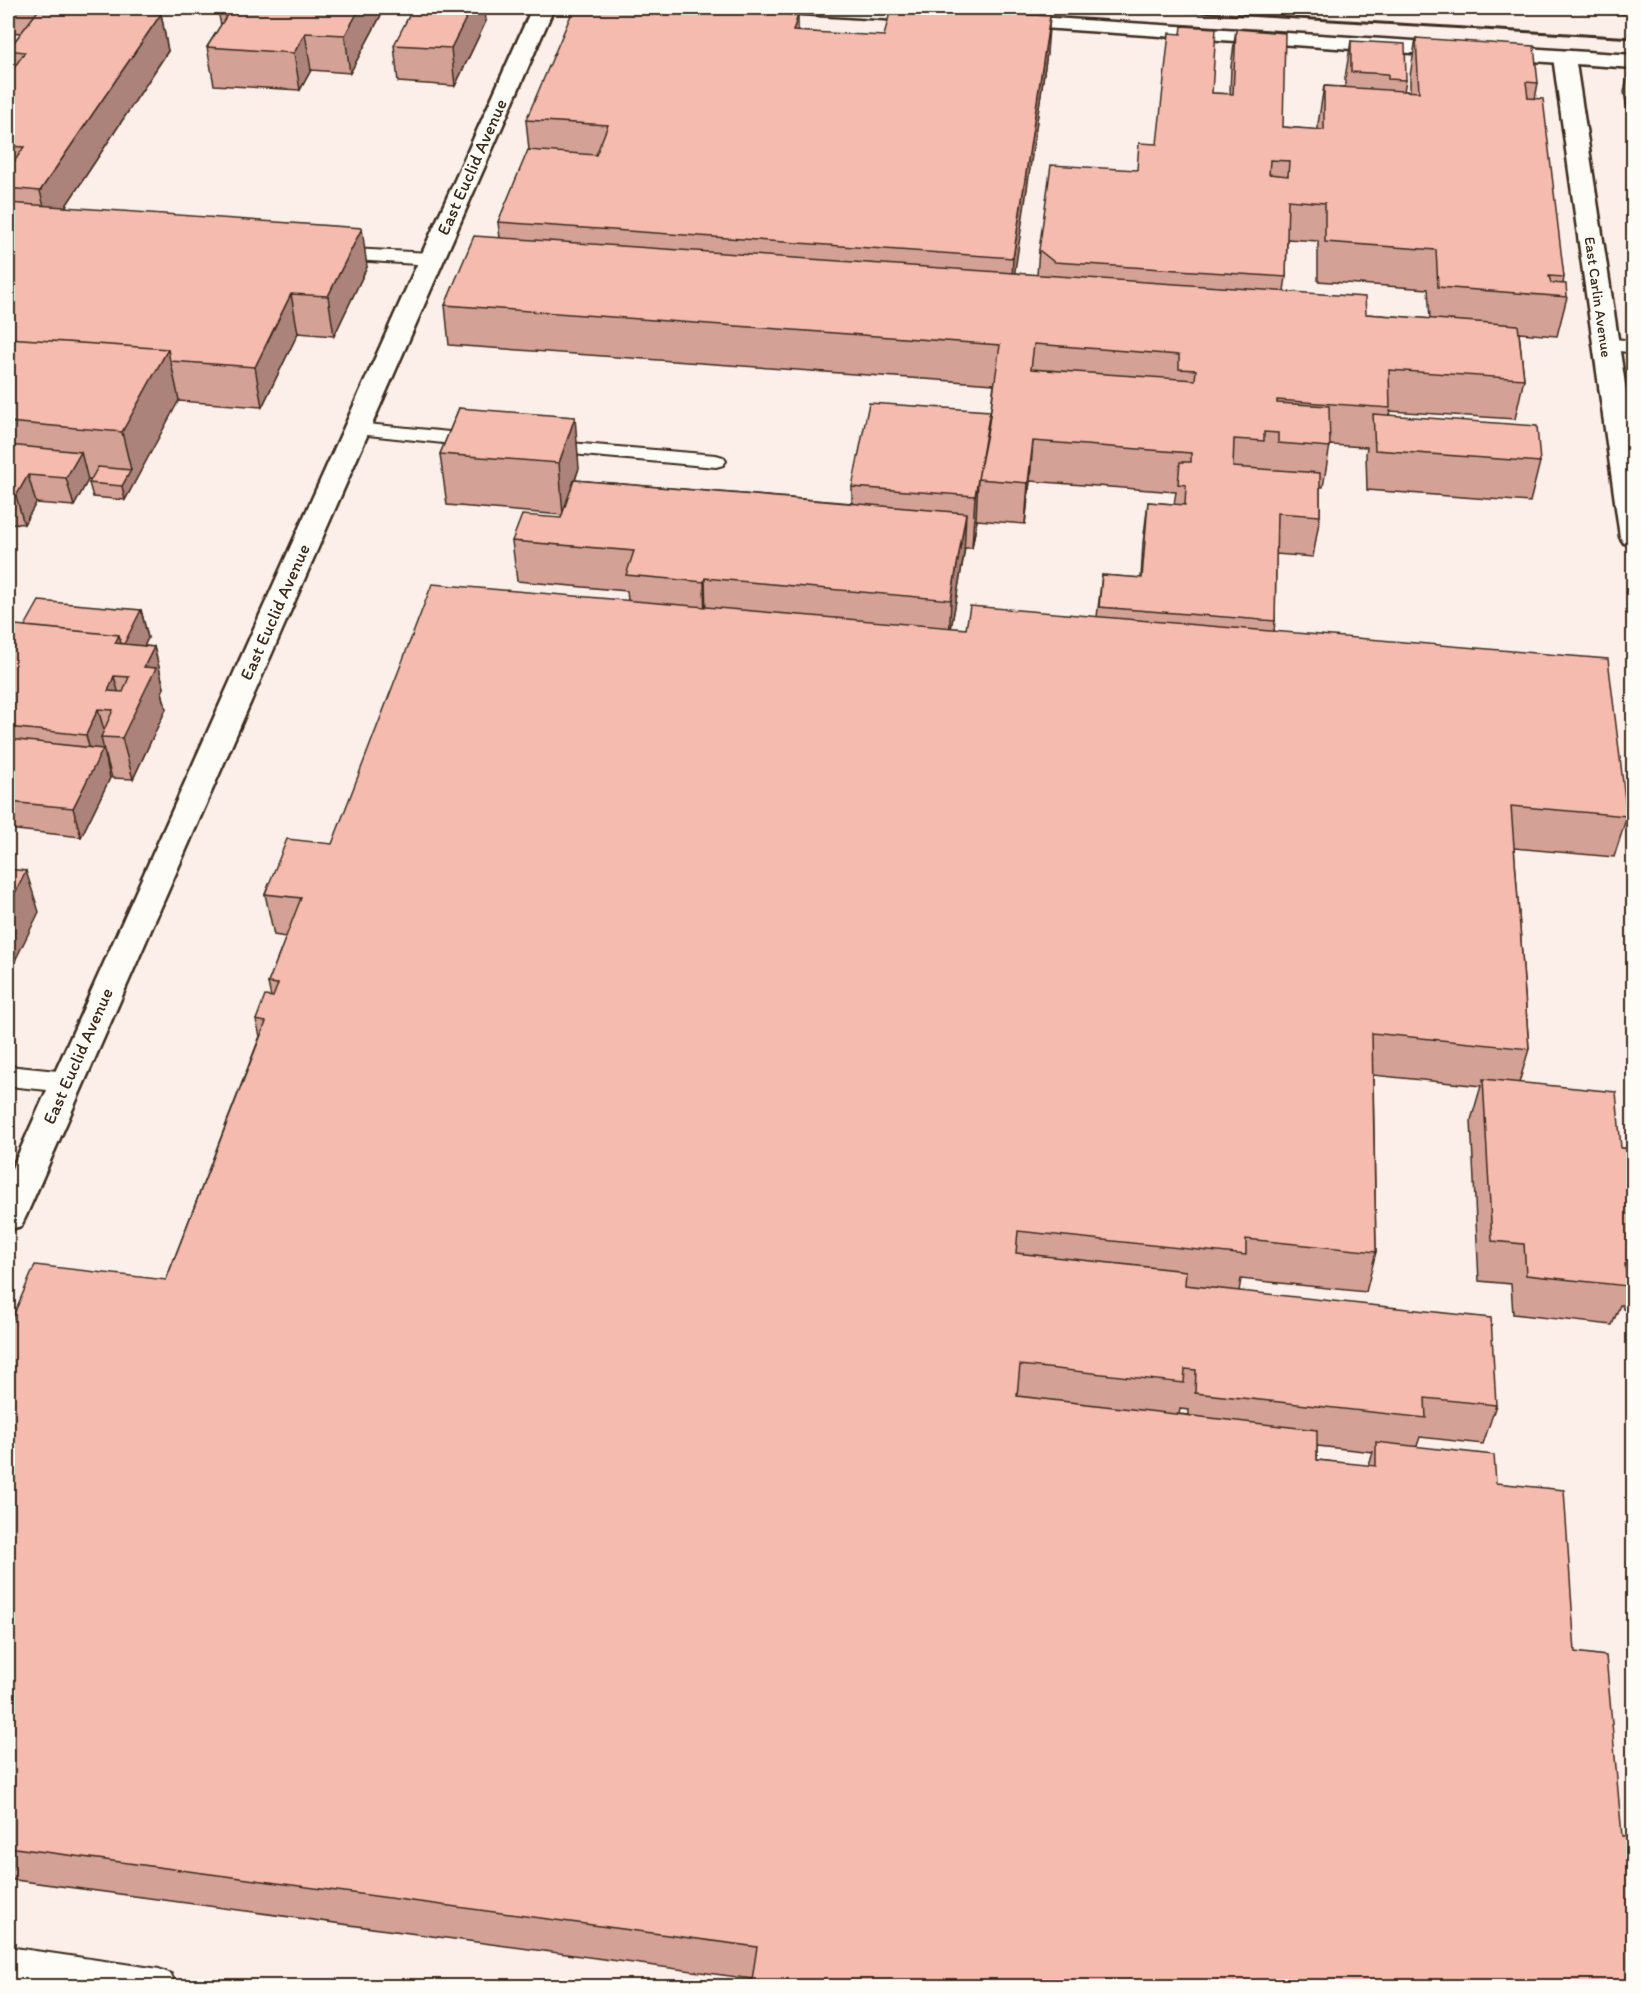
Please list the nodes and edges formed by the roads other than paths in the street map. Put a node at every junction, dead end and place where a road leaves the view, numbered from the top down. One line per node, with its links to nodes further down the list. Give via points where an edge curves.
1 (543, 8): 8 (street, East Euclid Avenue)
2 (801, 8): 3 (street)
3 (956, 18)
4 (980, 19): 5 (street)
5 (1564, 57): 6 (street); 9 (street, East Carlin Avenue)
6 (1634, 62)
7 (312, 252): 8 (lane)
8 (432, 259): 11 (street, East Euclid Avenue)
9 (1605, 344): 10 (lane); 15 (street, East Carlin Avenue)
10 (1634, 347)
11 (356, 429): 12 (lane); 18 (street, East Euclid Avenue)
12 (497, 442)
13 (520, 444): 14 (lane)
14 (716, 461)
15 (1628, 465): 16 (street, East Carlin Avenue)
16 (1634, 537)
17 (8, 1076): 18 (lane)
18 (67, 1082): 19 (street, East Euclid Avenue)
19 (8, 1216)
20 (8, 1964): 21 (lane)
21 (159, 1986)

